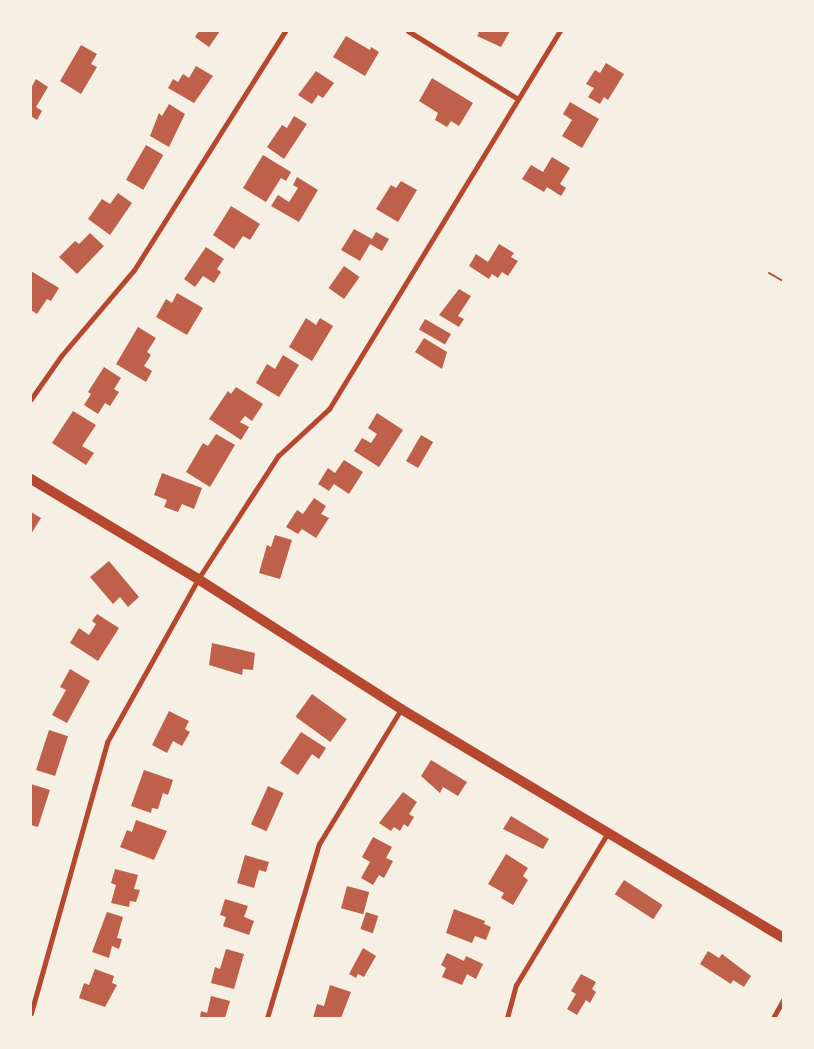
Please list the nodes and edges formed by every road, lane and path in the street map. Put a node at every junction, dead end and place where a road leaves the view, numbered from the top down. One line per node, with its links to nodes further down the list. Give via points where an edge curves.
1 (285, 31): 7 (street, via 134,270 61,356)
2 (408, 31): 4 (street)
3 (560, 31): 4 (street)
4 (518, 99): 9 (street, via 329,409 278,456)
5 (769, 273): 6 (path)
6 (783, 281)
7 (31, 399)
8 (31, 479): 9 (main road)
9 (198, 579): 10 (main road); 14 (street, via 107,742)
10 (401, 709): 11 (main road); 15 (street, via 319,844)
11 (607, 834): 12 (main road); 16 (street, via 516,985)
12 (783, 938)
13 (783, 1000): 17 (street)
14 (31, 1013)
15 (267, 1018)
16 (506, 1018)
17 (773, 1018)

